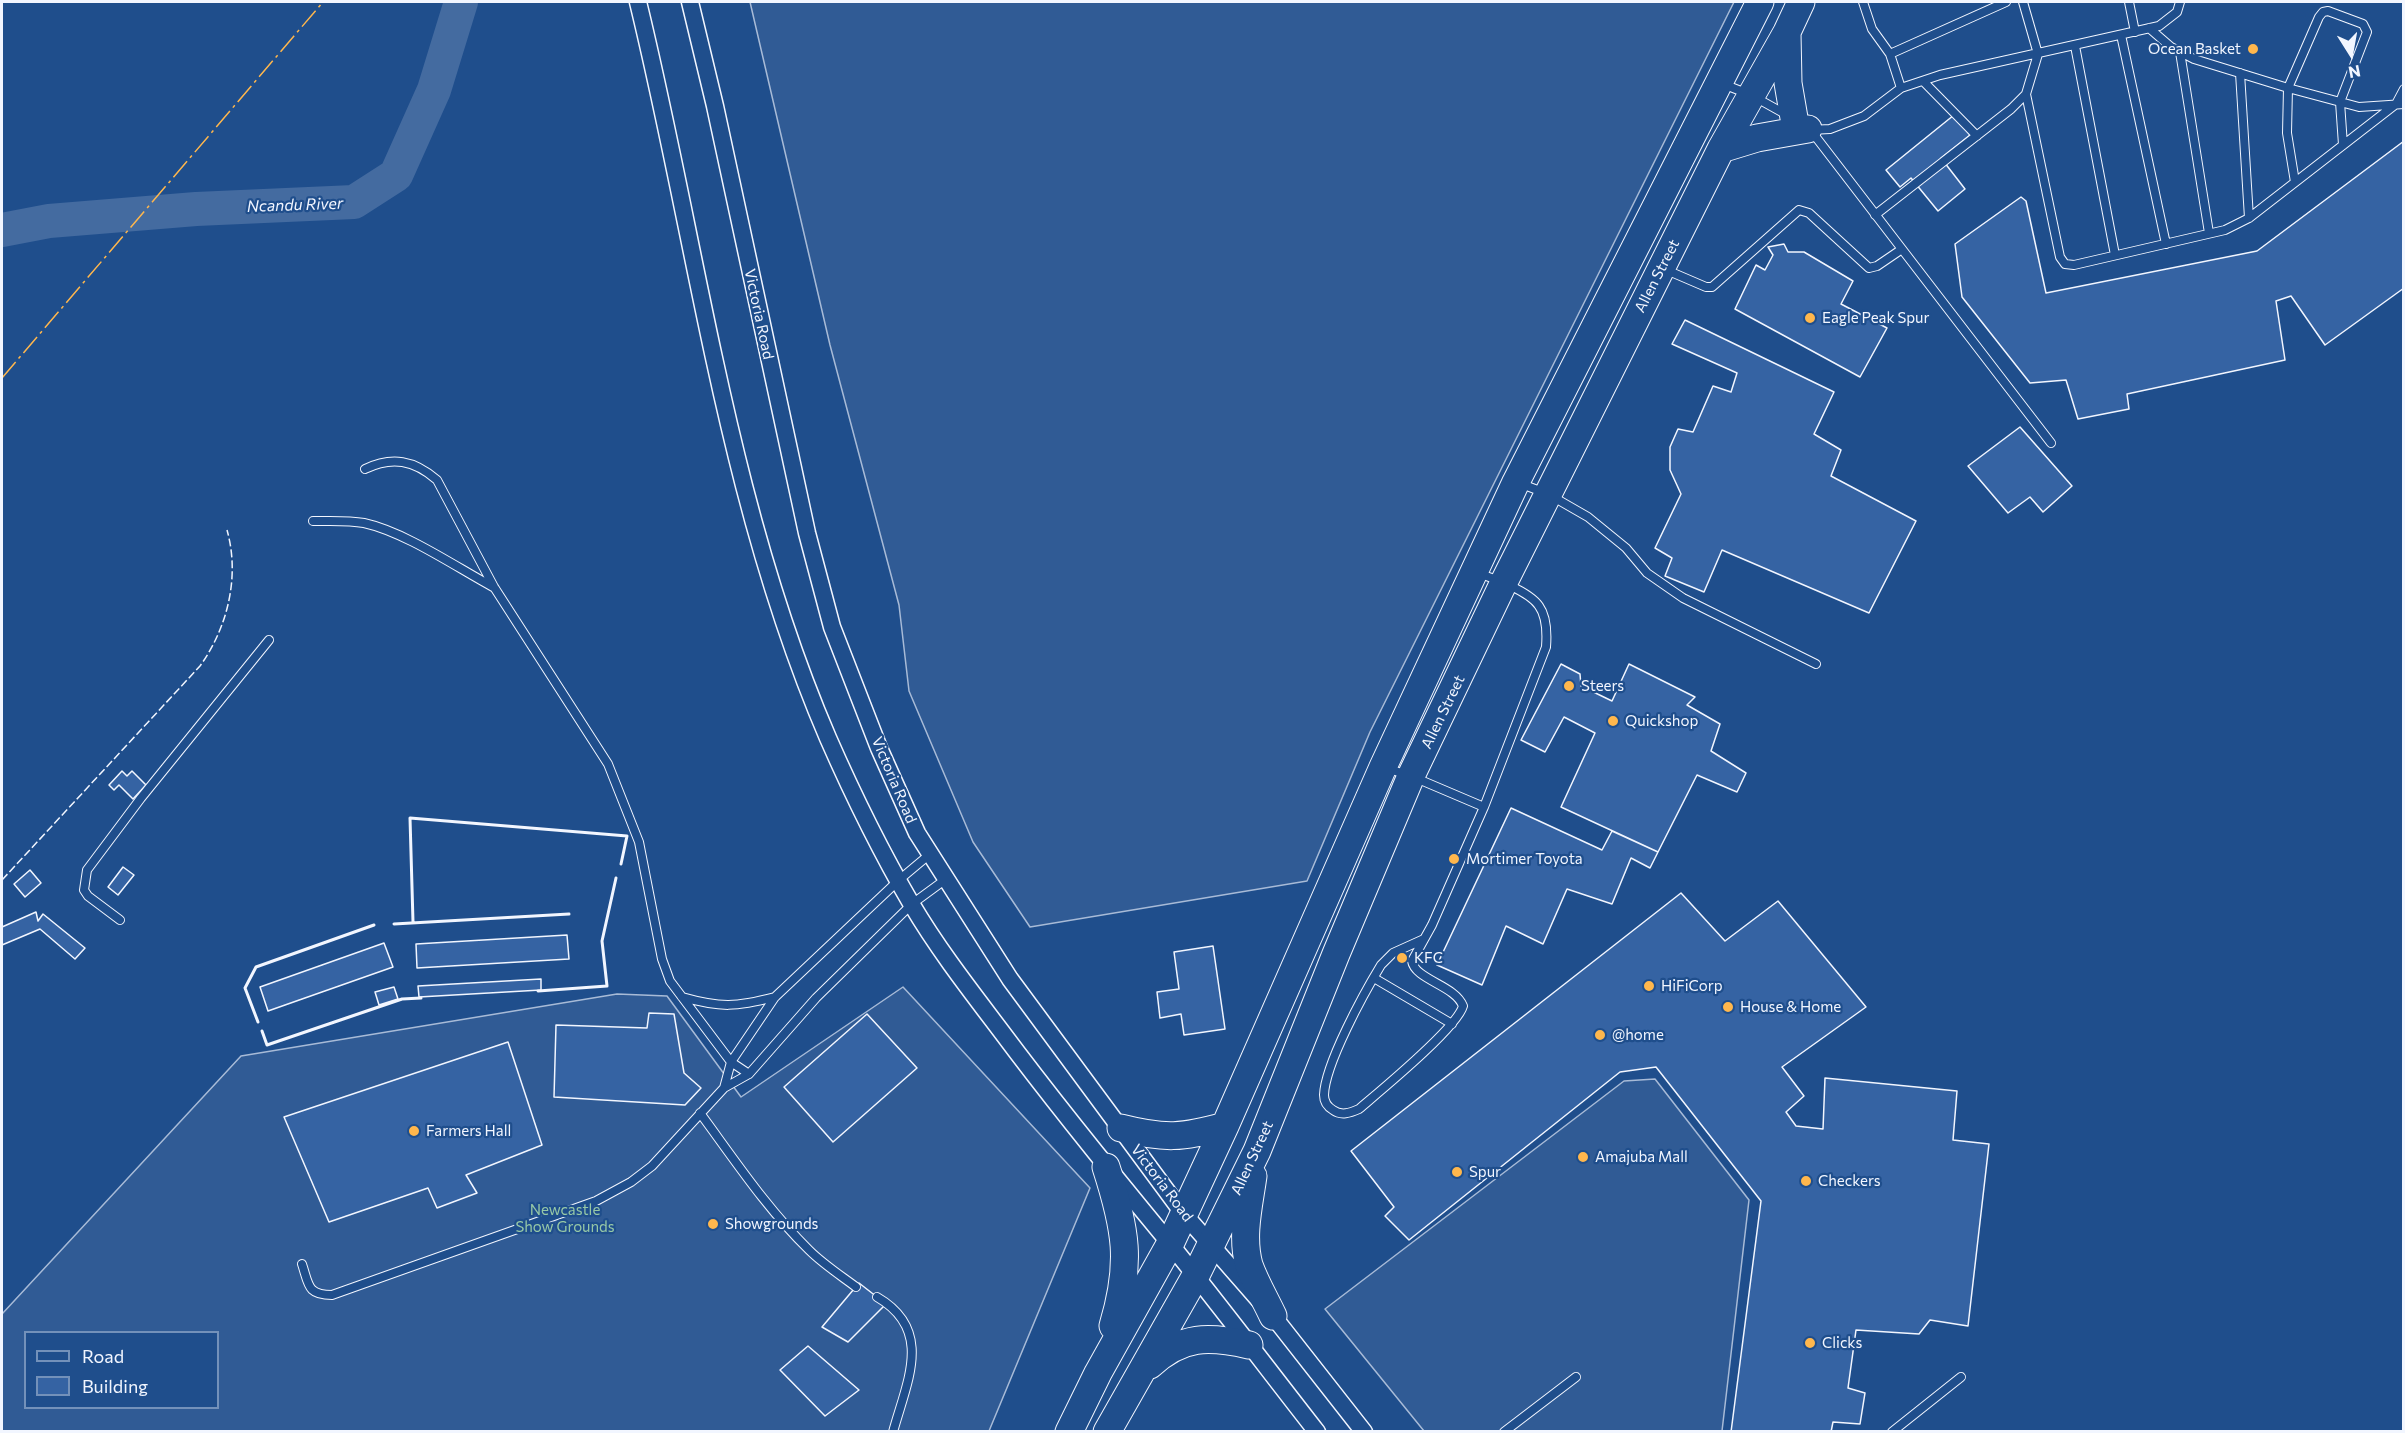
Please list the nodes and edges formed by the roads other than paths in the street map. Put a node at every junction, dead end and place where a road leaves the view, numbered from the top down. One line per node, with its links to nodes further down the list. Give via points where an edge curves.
1 (638, 2): 57 (street, via 746,497 776,597 824,727)
2 (690, 2): 55 (street, Victoria Road, via 807,533 832,627 879,748)
3 (1760, 2): 20 (main road, Allen Street)
4 (1801, 2): 11 (main road, Allen Street)
5 (1863, 2): 16 (lane, via 1872,29)
6 (2006, 2): 16 (lane)
7 (2024, 2): 17 (lane)
8 (2129, 2): 12 (lane)
9 (2180, 2): 10 (lane, via 2177,12 2159,26)
10 (2149, 28): 12 (lane); 15 (lane)
11 (1787, 32): 25 (main road, Allen Street); 28 (main road, via 1788,83)
12 (2135, 32): 13 (lane)
13 (2121, 35): 14 (lane); 36 (lane)
14 (2075, 46): 17 (lane); 38 (lane)
15 (2180, 52): 18 (lane); 35 (lane)
16 (1890, 54): 21 (lane)
17 (2038, 54): 19 (lane); 24 (lane)
18 (2240, 73): 22 (lane); 34 (lane)
19 (1923, 81): 21 (lane); 29 (lane)
20 (1720, 83): 25 (lane); 40 (main road, Allen Street)
21 (1901, 88): 28 (lane, via 1864,116 1830,129)
22 (2288, 88): 26 (lane); 26 (lane, via 2319,17 2328,11 2363,24 2367,32); 32 (lane, via 2287,133)
23 (2403, 89): 27 (lane)
24 (2026, 94): 29 (lane); 38 (lane, via 2060,257 2065,264 2074,265)
25 (1751, 95): 28 (lane); 31 (main road, Allen Street)
26 (2340, 102): 27 (lane, via 2368,108); 30 (lane)
27 (2400, 104): 30 (lane)
28 (1805, 126): 31 (main road); 33 (lane)
29 (1977, 136): 33 (lane)
30 (2343, 145): 32 (lane)
31 (1721, 149): 39 (main road, Allen Street)
32 (2295, 182): 34 (lane)
33 (1875, 215): 37 (lane)
34 (2249, 218): 35 (lane)
35 (2209, 233): 36 (lane)
36 (2166, 244): 38 (lane)
37 (1902, 249): 39 (lane, via 1869,268 1809,213 1799,210 1712,287); 42 (lane)
38 (2115, 255)
39 (1661, 268): 41 (main road, Allen Street)
40 (1590, 336): 41 (main road); 44 (main road, Allen Street)
41 (1620, 350): 45 (main road, Allen Street)
42 (2051, 442)
43 (364, 469): 49 (lane, via 381,461 404,463 424,469 437,480)
44 (1516, 482): 45 (lane); 47 (main road, Allen Street)
45 (1548, 494): 48 (main road, Allen Street); 51 (lane, via 1603,528 1660,584)
46 (313, 521): 49 (lane, via 375,526)
47 (1474, 572): 48 (lane); 52 (main road, Allen Street)
48 (1504, 582): 53 (main road, Allen Street); 54 (lane, via 1539,605 1547,638)
49 (494, 587): 62 (lane, via 608,764 639,842 662,959 670,981)
50 (269, 640): 59 (lane, via 87,870 84,890)
51 (1816, 664)
52 (1383, 767): 53 (lane); 69 (main road, Allen Street)
53 (1411, 776): 54 (lane); 71 (main road, Allen Street)
54 (1484, 807): 60 (lane)
55 (930, 854): 56 (street, Victoria Road); 57 (lane)
56 (946, 879): 58 (lane); 70 (street, Victoria Road, via 1010,979)
57 (899, 880): 58 (street); 63 (lane)
58 (912, 904): 66 (lane, via 816,998); 72 (street, via 946,958)
59 (120, 920)
60 (1424, 939): 61 (lane, via 1393,953); 64 (lane, via 1413,966 1461,1000 1462,1012)
61 (1374, 978): 64 (lane); 64 (lane, via 1333,1058 1324,1095 1329,1108 1338,1114 1359,1109)
62 (682, 997): 63 (lane, via 724,1006); 65 (lane)
63 (775, 997): 65 (lane)
64 (1452, 1024)
65 (731, 1062): 66 (lane); 67 (lane)
66 (749, 1074): 67 (lane)
67 (724, 1088): 68 (lane)
68 (700, 1113): 76 (lane, via 652,1166 596,1201 332,1295 310,1290); 78 (lane, via 793,1234)
69 (1225, 1126): 70 (main road, via 1175,1137 1150,1136); 73 (main road, Allen Street)
70 (1121, 1128): 73 (street, Victoria Road)
71 (1257, 1151): 75 (main road, Allen Street); 80 (main road, via 1246,1243 1250,1265)
72 (1106, 1167): 74 (street); 82 (main road, via 1117,1200 1126,1262 1121,1299)
73 (1183, 1213): 74 (main road, Allen Street); 75 (street, Victoria Road)
74 (1170, 1244): 77 (street); 82 (main road, Allen Street)
75 (1212, 1245): 77 (main road, Allen Street); 80 (street, Victoria Road)
76 (302, 1264)
77 (1195, 1277): 81 (street); 83 (main road, Allen Street)
78 (856, 1287)
79 (877, 1297): 86 (lane, via 902,1316 911,1340 907,1382)
80 (1273, 1316): 90 (street, Victoria Road)
81 (1249, 1345): 83 (main road, via 1198,1339 1170,1349); 89 (street)
82 (1098, 1373): 87 (main road, Allen Street)
83 (1142, 1373): 88 (main road, Allen Street)
84 (1576, 1377): 91 (lane)
85 (1961, 1377): 92 (lane)
86 (893, 1431)
87 (1069, 1431)
88 (1107, 1431)
89 (1317, 1431)
90 (1364, 1431)
91 (1504, 1431)
92 (1892, 1431)

